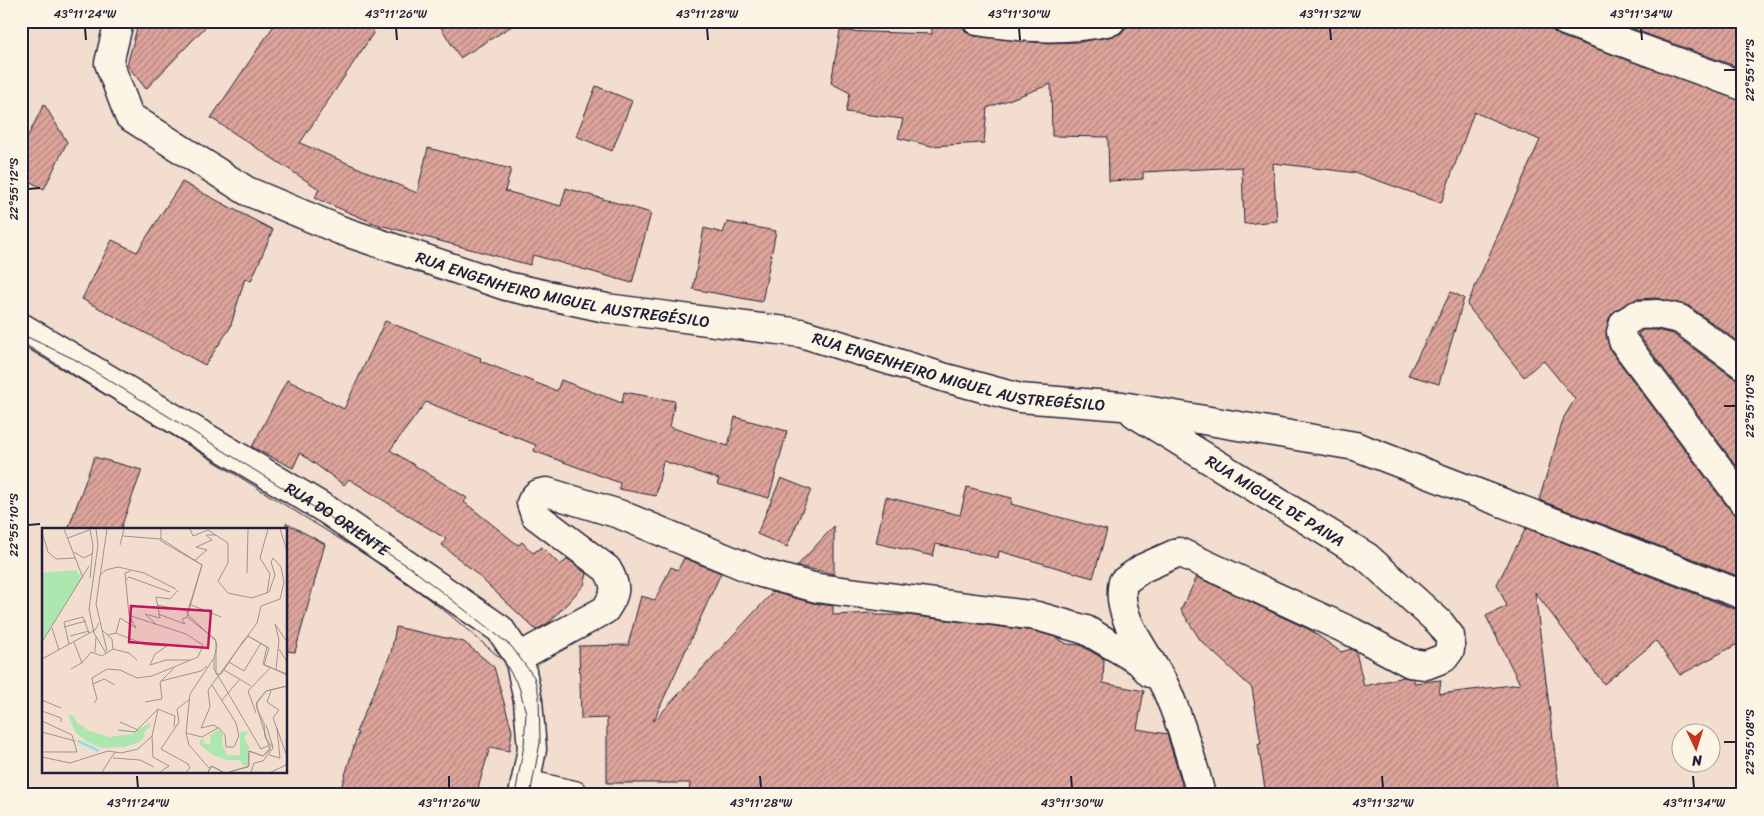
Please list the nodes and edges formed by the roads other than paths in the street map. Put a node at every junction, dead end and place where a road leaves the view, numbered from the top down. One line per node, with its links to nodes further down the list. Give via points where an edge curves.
1 (119, 21): 8 (street, RUA ENGENHEIRO MIGUEL AUSTREGÉSILO, via 109,63 129,116 247,191 340,230 506,286 597,306 801,333 1020,398)
2 (977, 21): 3 (street, via 1049,29 1086,27)
3 (1111, 21)
4 (1564, 21): 5 (street)
5 (1743, 86)
6 (21, 326): 11 (street, RUA DO ORIENTE, via 327,510 500,629)
7 (1743, 365): 9 (street, via 1680,319 1657,314 1637,315 1624,323 1621,332 1623,341)
8 (1122, 406): 10 (street, via 1355,446); 12 (street, RUA MIGUEL DE PAIVA, via 1367,557 1440,622 1450,636 1450,650 1444,658 1426,665 1410,663 1352,632 1179,552 1144,568 1123,582 1121,590 1126,618)
9 (1743, 501)
10 (1743, 595)
11 (519, 657): 12 (street, via 605,610 614,597 614,581 608,570 535,515 531,503 534,497 547,492 619,514 761,573 817,588 1037,616 1086,630 1139,660); 13 (street, RUA DO ORIENTE, via 528,701 532,749)
12 (1167, 690): 15 (street, RUA MIGUEL DE PAIVA, via 1185,734)
13 (524, 790): 14 (street)
14 (574, 795)
15 (1202, 795)

